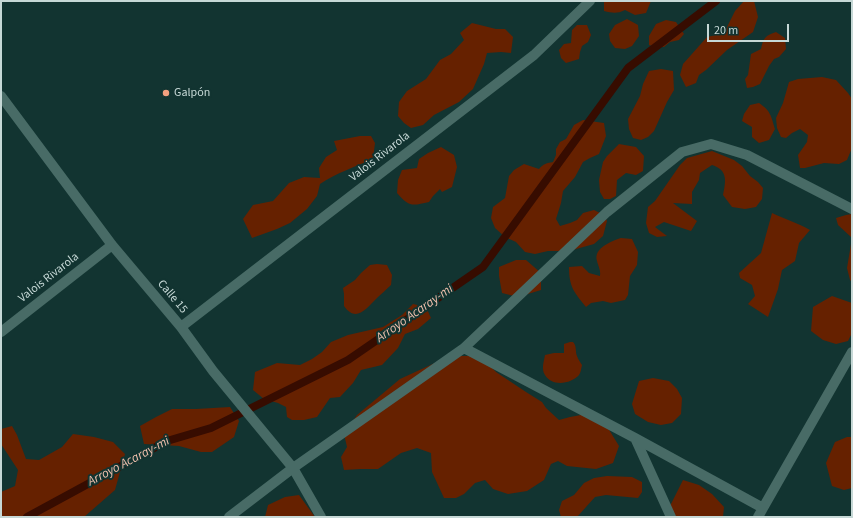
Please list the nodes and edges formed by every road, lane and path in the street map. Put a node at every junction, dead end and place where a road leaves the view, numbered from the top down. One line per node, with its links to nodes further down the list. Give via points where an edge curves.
1 (590, 1): 5 (street, Valois Rivarola, via 534,56)
2 (1, 96): 4 (street, Calle 15)
3 (852, 209): 7 (street, via 747,155 711,144 682,152 607,212)
4 (112, 245): 5 (street, Calle 15); 6 (street, Valois Rivarola)
5 (181, 327): 10 (street, Calle 15, via 213,371)
6 (1, 332)
7 (464, 348): 9 (street); 10 (street)
8 (852, 352): 11 (street)
9 (635, 438): 11 (street); 14 (street)
10 (292, 468): 12 (street); 13 (street, Calle 15)
11 (760, 512)
12 (229, 517)
13 (321, 517)
14 (671, 517)

